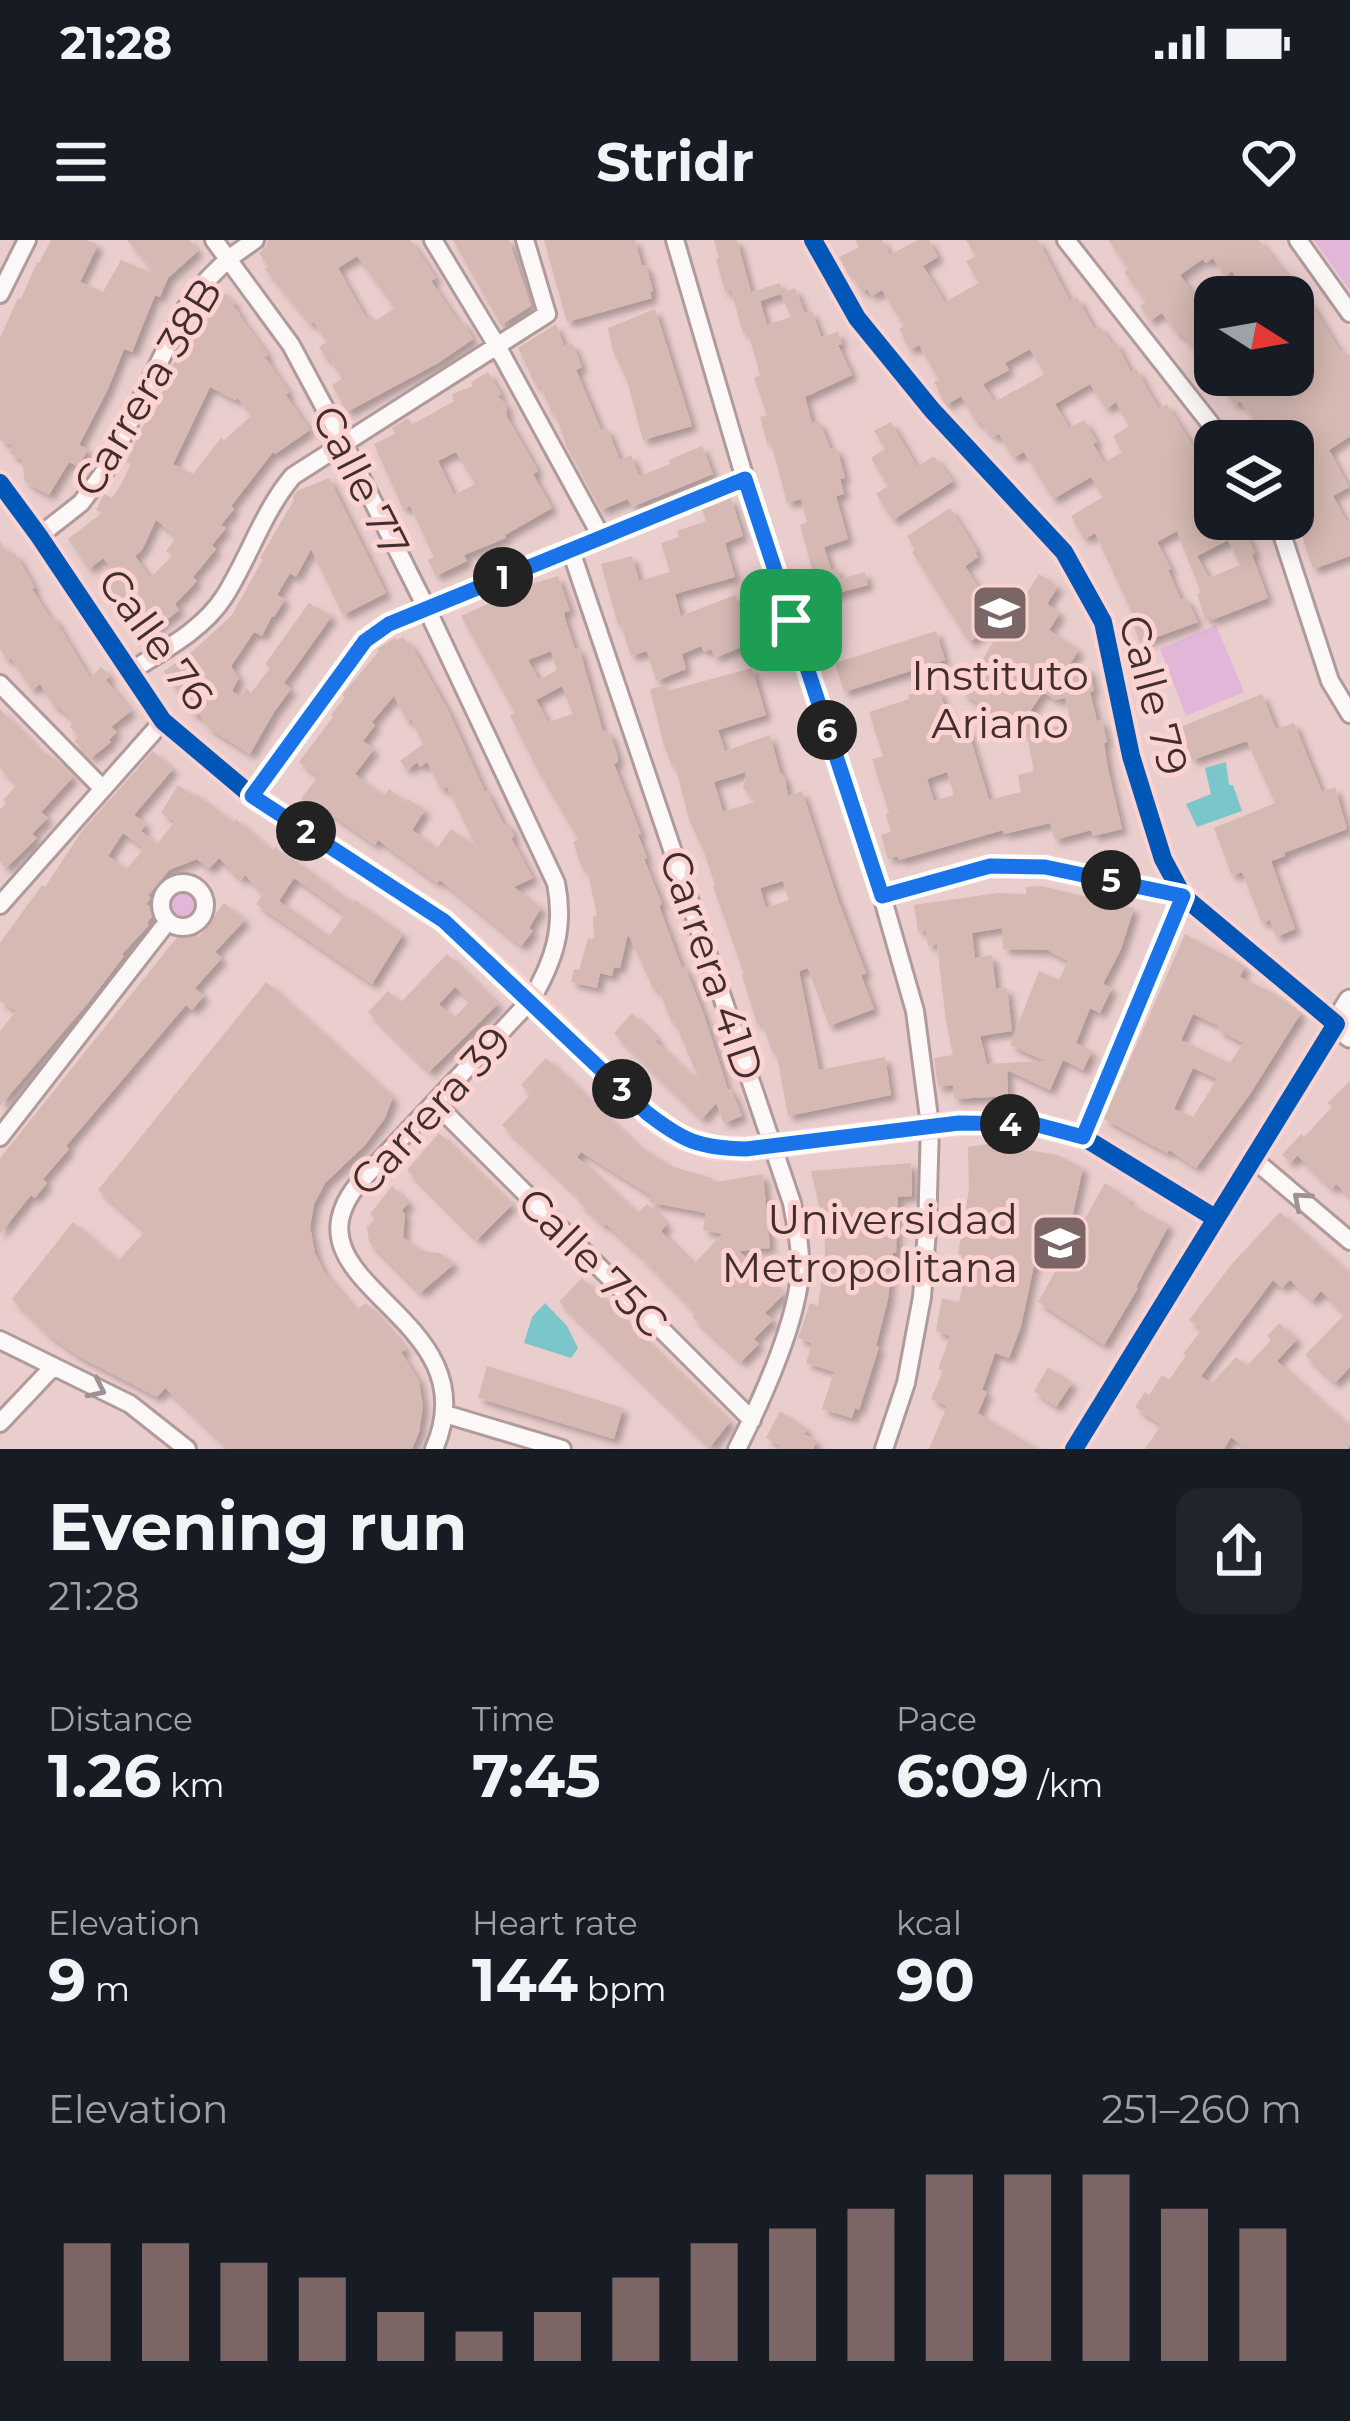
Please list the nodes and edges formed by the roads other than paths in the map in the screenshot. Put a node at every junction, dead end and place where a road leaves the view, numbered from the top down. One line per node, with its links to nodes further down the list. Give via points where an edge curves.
1 (27, 240): 11 (street)
2 (214, 240): 10 (street, Calle 77)
3 (255, 240): 10 (street, Carrera 38B)
4 (433, 240): 13 (street)
5 (525, 240): 13 (street, via 547,314)
6 (675, 240): 16 (street)
7 (813, 240): 31 (street, Calle 79, via 857,318 1064,552 1102,622 1131,756 1163,860)
8 (1066, 240): 14 (street)
9 (1298, 240): 12 (street)
10 (228, 259): 15 (street, Calle 77, via 291,345); 18 (street, Carrera 38B, via 186,308 92,492)
11 (0, 294)
12 (1350, 314)
13 (496, 344): 15 (street); 19 (street)
14 (1207, 420)
15 (343, 442): 22 (street, Calle 77); 23 (street, via 276,496 222,601 194,630)
16 (745, 479): 19 (street); 30 (street)
17 (0, 483): 18 (street, Calle 76)
18 (39, 536): 23 (street, Calle 76)
19 (601, 536): 21 (street)
20 (1284, 540): 25 (street, via 1330,681)
21 (571, 551): 22 (street); 40 (street, Carrera 41D)
22 (426, 608): 28 (street, via 365,641); 33 (street, Calle 77, via 556,883 556,948)
23 (129, 672): 26 (street, Calle 76)
24 (0, 685): 27 (street)
25 (1350, 714)
26 (163, 721): 27 (street); 28 (street, Calle 76)
27 (102, 788): 29 (street)
28 (252, 796): 33 (street, Calle 76, via 444,921)
29 (3, 894)
30 (882, 896): 31 (street, via 990,866 1045,867); 37 (street, via 915,1011)
31 (1183, 896): 35 (street, Calle 79); 39 (street)
32 (168, 921): 38 (street)
33 (531, 1000): 36 (street, Carrera 39); 40 (street, Calle 76, via 677,1136 714,1148)
34 (1350, 1001): 35 (main road)
35 (1343, 1030): 41 (street)
36 (435, 1103): 42 (street, Carrera 39); 49 (street, Calle 75C)
37 (930, 1125): 39 (street, Calle 76, via 1034,1124); 40 (street, Calle 76); 55 (street, via 922,1297)
38 (0, 1137)
39 (1083, 1137): 44 (street, Calle 76)
40 (774, 1145): 49 (street, Carrera 41D, via 801,1262 790,1321)
41 (1252, 1158): 44 (street); 45 (street, one-way to 41)
42 (383, 1159): 43 (street); 48 (street, Carrera 39, via 348,1196 338,1227 347,1260 427,1346)
43 (396, 1174)
44 (1216, 1218): 56 (street)
45 (1350, 1241)
46 (0, 1340): 47 (street)
47 (52, 1367): 50 (street); 51 (street, one-way to 51, via 130,1404)
48 (445, 1414): 52 (street); 53 (street)
49 (752, 1420): 54 (street, Carrera 41D)
50 (0, 1423)
51 (187, 1449)
52 (434, 1449)
53 (562, 1449)
54 (737, 1449)
55 (884, 1449)
56 (1074, 1449)

